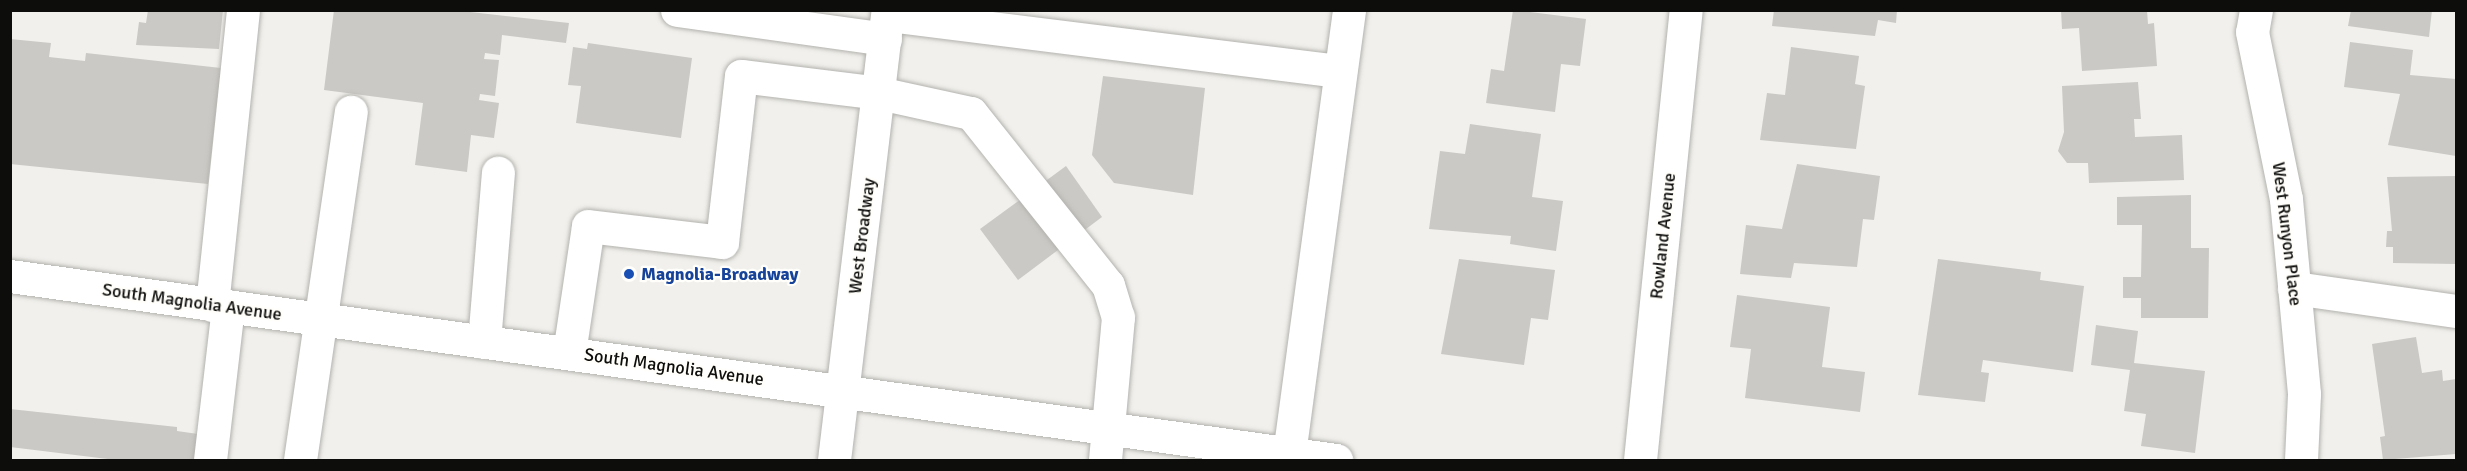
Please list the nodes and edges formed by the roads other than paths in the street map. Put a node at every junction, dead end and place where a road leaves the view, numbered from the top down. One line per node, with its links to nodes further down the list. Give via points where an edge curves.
1 (243, 10): 13 (main road)
2 (677, 10): 6 (main road)
3 (1349, 10): 7 (main road)
4 (1686, 10): 26 (main road, Rowland Avenue)
5 (2256, 10): 12 (main road, West Runyon Place, via 2252,32 2286,199)
6 (887, 21): 7 (main road); 8 (main road, West Broadway)
7 (1340, 71): 20 (main road)
8 (879, 93): 17 (main road, via 741,76 722,242 588,226); 18 (main road, West Broadway); 19 (main road, via 971,114 1108,285 1118,317)
9 (351, 112): 15 (main road)
10 (498, 173): 16 (main road)
11 (10, 276): 13 (main road, South Magnolia Avenue)
12 (2294, 288): 14 (main road); 27 (main road, West Runyon Place, via 2304,394)
13 (220, 305): 15 (main road, South Magnolia Avenue); 21 (main road)
14 (2457, 311)
15 (321, 319): 16 (main road, South Magnolia Avenue); 22 (main road)
16 (484, 342): 17 (main road, South Magnolia Avenue)
17 (570, 353): 18 (main road, South Magnolia Avenue)
18 (843, 391): 19 (main road, South Magnolia Avenue); 23 (main road, West Broadway)
19 (1109, 429): 20 (main road, South Magnolia Avenue); 24 (main road)
20 (1289, 454): 25 (main road, South Magnolia Avenue)
21 (210, 460)
22 (300, 460)
23 (834, 460)
24 (1105, 460)
25 (1336, 460)
26 (1640, 460)
27 (2301, 460)

